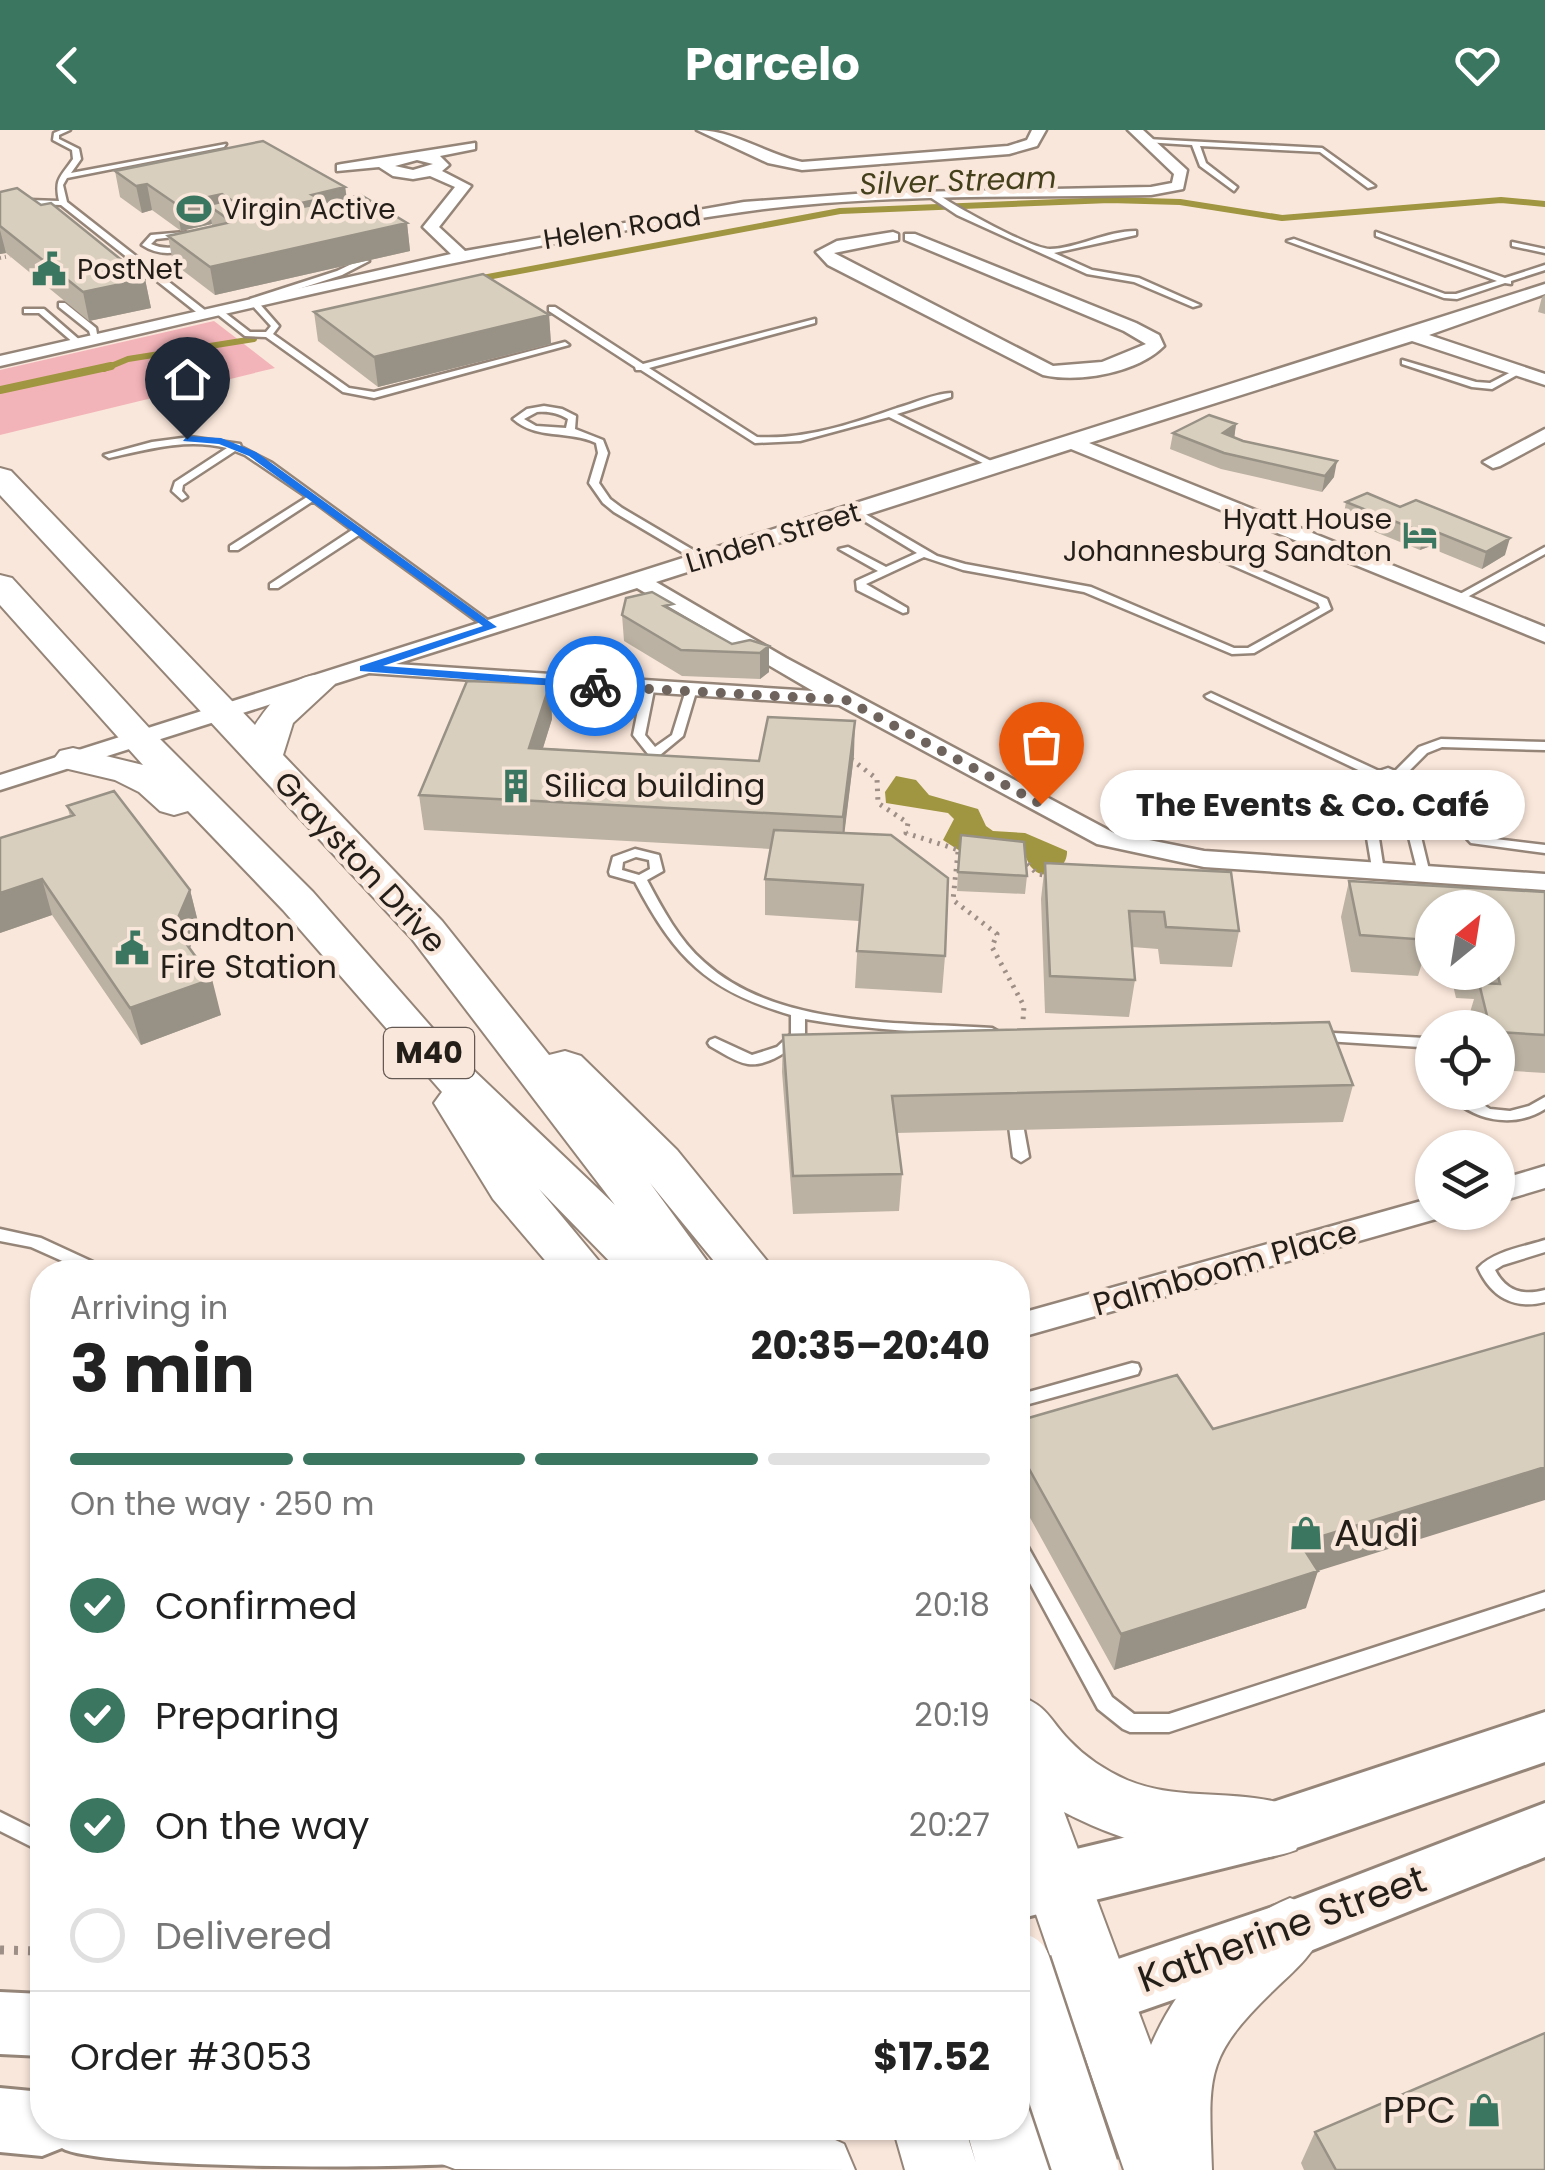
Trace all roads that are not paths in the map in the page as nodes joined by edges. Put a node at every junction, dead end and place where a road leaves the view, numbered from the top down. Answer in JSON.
{"nodes":[{"id":1,"x":67,"y":130,"type":"edge"},
{"id":2,"x":706,"y":130,"type":"edge"},
{"id":3,"x":1040,"y":130,"type":"edge"},
{"id":4,"x":1141,"y":135,"type":"edge"},
{"id":5,"x":1195,"y":143,"type":"junction"},
{"id":6,"x":224,"y":145,"type":"edge"},
{"id":7,"x":470,"y":146,"type":"dead end"},
{"id":8,"x":417,"y":156,"type":"junction"},
{"id":9,"x":390,"y":161,"type":"junction"},
{"id":10,"x":342,"y":168,"type":"dead end"},
{"id":11,"x":432,"y":171,"type":"junction"},
{"id":12,"x":61,"y":181,"type":"junction"},
{"id":13,"x":1371,"y":186,"type":"dead end"},
{"id":14,"x":1234,"y":188,"type":"dead end"},
{"id":15,"x":939,"y":200,"type":"junction"},
{"id":16,"x":0,"y":201,"type":"edge"},
{"id":17,"x":63,"y":203,"type":"junction"},
{"id":18,"x":888,"y":221,"type":"junction"},
{"id":19,"x":1133,"y":233,"type":"dead end"},
{"id":20,"x":1379,"y":234,"type":"dead end"},
{"id":21,"x":1291,"y":241,"type":"dead end"},
{"id":22,"x":1515,"y":244,"type":"dead end"},
{"id":23,"x":148,"y":247,"type":"junction"},
{"id":24,"x":175,"y":250,"type":"junction"},
{"id":25,"x":1545,"y":251,"type":"edge"},
{"id":26,"x":1047,"y":252,"type":"junction"},
{"id":27,"x":124,"y":253,"type":"junction"},
{"id":28,"x":462,"y":256,"type":"junction"},
{"id":29,"x":190,"y":260,"type":"edge"},
{"id":30,"x":366,"y":261,"type":"edge"},
{"id":31,"x":1545,"y":267,"type":"edge"},
{"id":32,"x":1508,"y":282,"type":"junction"},
{"id":33,"x":1545,"y":289,"type":"edge"},
{"id":34,"x":253,"y":302,"type":"junction"},
{"id":35,"x":62,"y":305,"type":"edge"},
{"id":36,"x":1196,"y":305,"type":"dead end"},
{"id":37,"x":552,"y":309,"type":"dead end"},
{"id":38,"x":27,"y":311,"type":"dead end"},
{"id":39,"x":209,"y":311,"type":"junction"},
{"id":40,"x":812,"y":321,"type":"dead end"},
{"id":41,"x":272,"y":330,"type":"junction"},
{"id":42,"x":1412,"y":334,"type":"junction"},
{"id":43,"x":87,"y":340,"type":"junction"},
{"id":44,"x":565,"y":345,"type":"dead end"},
{"id":45,"x":0,"y":361,"type":"edge"},
{"id":46,"x":1405,"y":362,"type":"dead end"},
{"id":47,"x":639,"y":368,"type":"junction"},
{"id":48,"x":1520,"y":371,"type":"junction"},
{"id":49,"x":1545,"y":380,"type":"edge"},
{"id":50,"x":948,"y":395,"type":"dead end"},
{"id":51,"x":888,"y":413,"type":"junction"},
{"id":52,"x":571,"y":428,"type":"junction"},
{"id":53,"x":1545,"y":435,"type":"edge"},
{"id":54,"x":1072,"y":443,"type":"junction"},
{"id":55,"x":237,"y":446,"type":"junction"},
{"id":56,"x":109,"y":455,"type":"dead end"},
{"id":57,"x":1493,"y":462,"type":"dead end"},
{"id":58,"x":998,"y":467,"type":"junction"},
{"id":59,"x":0,"y":478,"type":"edge"},
{"id":60,"x":182,"y":497,"type":"dead end"},
{"id":61,"x":313,"y":497,"type":"junction"},
{"id":62,"x":855,"y":512,"type":"junction"},
{"id":63,"x":359,"y":530,"type":"junction"},
{"id":64,"x":234,"y":548,"type":"dead end"},
{"id":65,"x":844,"y":549,"type":"dead end"},
{"id":66,"x":1545,"y":550,"type":"edge"},
{"id":67,"x":924,"y":553,"type":"junction"},
{"id":68,"x":1216,"y":555,"type":"dead end"},
{"id":69,"x":702,"y":559,"type":"junction"},
{"id":70,"x":886,"y":571,"type":"junction"},
{"id":71,"x":637,"y":579,"type":"junction"},
{"id":72,"x":0,"y":584,"type":"edge"},
{"id":73,"x":274,"y":586,"type":"dead end"},
{"id":74,"x":1456,"y":599,"type":"junction"},
{"id":75,"x":903,"y":610,"type":"dead end"},
{"id":76,"x":492,"y":627,"type":"junction"},
{"id":77,"x":1545,"y":635,"type":"edge"},
{"id":78,"x":778,"y":663,"type":"junction"},
{"id":79,"x":364,"y":668,"type":"junction"},
{"id":80,"x":316,"y":684,"type":"junction"},
{"id":81,"x":648,"y":690,"type":"junction"},
{"id":82,"x":690,"y":692,"type":"junction"},
{"id":83,"x":756,"y":694,"type":"junction"},
{"id":84,"x":1211,"y":696,"type":"dead end"},
{"id":85,"x":846,"y":700,"type":"junction"},
{"id":86,"x":221,"y":713,"type":"junction"},
{"id":87,"x":138,"y":738,"type":"junction"},
{"id":88,"x":1545,"y":746,"type":"edge"},
{"id":89,"x":654,"y":754,"type":"junction"},
{"id":90,"x":73,"y":759,"type":"junction"},
{"id":91,"x":264,"y":759,"type":"junction"},
{"id":92,"x":1400,"y":774,"type":"junction"},
{"id":93,"x":1379,"y":781,"type":"junction"},
{"id":94,"x":0,"y":783,"type":"edge"},
{"id":95,"x":1406,"y":788,"type":"junction"},
{"id":96,"x":646,"y":790,"type":"edge"},
{"id":97,"x":1545,"y":849,"type":"edge"},
{"id":98,"x":1378,"y":871,"type":"junction"},
{"id":99,"x":1424,"y":874,"type":"junction"},
{"id":100,"x":640,"y":879,"type":"junction"},
{"id":101,"x":1545,"y":882,"type":"edge"},
{"id":102,"x":298,"y":901,"type":"junction"},
{"id":103,"x":427,"y":930,"type":"junction"},
{"id":104,"x":798,"y":1013,"type":"junction"},
{"id":105,"x":1295,"y":1036,"type":"edge"},
{"id":106,"x":1415,"y":1042,"type":"edge"},
{"id":107,"x":715,"y":1043,"type":"dead end"},
{"id":108,"x":1003,"y":1048,"type":"edge"},
{"id":109,"x":432,"y":1056,"type":"junction"},
{"id":110,"x":1545,"y":1102,"type":"edge"},
{"id":111,"x":1484,"y":1110,"type":"edge"},
{"id":112,"x":1015,"y":1119,"type":"edge"},
{"id":113,"x":1021,"y":1157,"type":"dead end"},
{"id":114,"x":1545,"y":1177,"type":"edge"},
{"id":115,"x":1515,"y":1186,"type":"edge"},
{"id":116,"x":1415,"y":1215,"type":"edge"},
{"id":117,"x":0,"y":1235,"type":"edge"},
{"id":118,"x":1545,"y":1246,"type":"edge"},
{"id":119,"x":74,"y":1260,"type":"edge"},
{"id":120,"x":573,"y":1260,"type":"edge"},
{"id":121,"x":638,"y":1260,"type":"edge"},
{"id":122,"x":681,"y":1260,"type":"edge"},
{"id":123,"x":741,"y":1260,"type":"edge"},
{"id":124,"x":1545,"y":1296,"type":"edge"},
{"id":125,"x":1030,"y":1323,"type":"edge"},
{"id":126,"x":1132,"y":1370,"type":"dead end"},
{"id":127,"x":1030,"y":1398,"type":"edge"},
{"id":128,"x":1030,"y":1567,"type":"edge"},
{"id":129,"x":1545,"y":1600,"type":"edge"},
{"id":130,"x":1545,"y":1737,"type":"edge"},
{"id":131,"x":1030,"y":1738,"type":"edge"},
{"id":132,"x":0,"y":1821,"type":"edge"},
{"id":133,"x":1273,"y":1829,"type":"junction"},
{"id":134,"x":1545,"y":1830,"type":"edge"},
{"id":135,"x":30,"y":1837,"type":"edge"},
{"id":136,"x":1030,"y":1840,"type":"edge"},
{"id":137,"x":1038,"y":1886,"type":"edge"},
{"id":138,"x":1290,"y":1930,"type":"junction"},
{"id":139,"x":1097,"y":1996,"type":"junction"},
{"id":140,"x":1030,"y":2002,"type":"edge"},
{"id":141,"x":1030,"y":2018,"type":"edge"},
{"id":142,"x":0,"y":2023,"type":"edge"},
{"id":143,"x":30,"y":2024,"type":"edge"},
{"id":144,"x":0,"y":2120,"type":"edge"},
{"id":145,"x":30,"y":2123,"type":"edge"},
{"id":146,"x":145,"y":2140,"type":"edge"},
{"id":147,"x":384,"y":2140,"type":"edge"},
{"id":148,"x":724,"y":2140,"type":"edge"},
{"id":149,"x":933,"y":2140,"type":"edge"},
{"id":150,"x":1006,"y":2140,"type":"edge"},
{"id":151,"x":818,"y":2170,"type":"edge"},
{"id":152,"x":942,"y":2170,"type":"edge"},
{"id":153,"x":1015,"y":2170,"type":"edge"},
{"id":154,"x":1086,"y":2170,"type":"edge"},
{"id":155,"x":1162,"y":2170,"type":"edge"},
{"id":156,"x":1175,"y":2170,"type":"edge"}],
"edges":[{"from":1,"to":12,"type":"lane"},
{"from":2,"to":3,"type":"street"},
{"from":4,"to":5,"type":"lane"},
{"from":4,"to":15,"type":"street","name":"Helen Road"},
{"from":5,"to":13,"type":"lane"},
{"from":5,"to":14,"type":"lane"},
{"from":6,"to":12,"type":"lane"},
{"from":7,"to":8,"type":"street"},
{"from":8,"to":9,"type":"street"},
{"from":8,"to":11,"type":"street"},
{"from":9,"to":10,"type":"street"},
{"from":9,"to":11,"type":"street"},
{"from":11,"to":28,"type":"street"},
{"from":12,"to":17,"type":"lane"},
{"from":15,"to":18,"type":"street","name":"Helen Road"},
{"from":15,"to":26,"type":"lane"},
{"from":16,"to":17,"type":"lane"},
{"from":17,"to":27,"type":"lane"},
{"from":18,"to":18,"type":"street"},
{"from":18,"to":28,"type":"street","name":"Helen Road"},
{"from":19,"to":26,"type":"lane"},
{"from":20,"to":32,"type":"lane"},
{"from":21,"to":32,"type":"lane"},
{"from":22,"to":25,"type":"lane"},
{"from":23,"to":24,"type":"lane"},
{"from":23,"to":24,"type":"lane"},
{"from":23,"to":27,"type":"lane"},
{"from":24,"to":29,"type":"lane"},
{"from":26,"to":36,"type":"lane"},
{"from":27,"to":39,"type":"lane"},
{"from":28,"to":34,"type":"street","name":"Helen Road"},
{"from":30,"to":34,"type":"lane"},
{"from":31,"to":32,"type":"lane"},
{"from":33,"to":42,"type":"street","name":"Linden Street"},
{"from":34,"to":39,"type":"street","name":"Helen Road"},
{"from":34,"to":41,"type":"lane"},
{"from":35,"to":43,"type":"lane"},
{"from":37,"to":47,"type":"lane"},
{"from":38,"to":43,"type":"lane"},
{"from":39,"to":41,"type":"lane"},
{"from":39,"to":43,"type":"street","name":"Helen Road"},
{"from":40,"to":47,"type":"lane"},
{"from":41,"to":44,"type":"lane"},
{"from":42,"to":48,"type":"street"},
{"from":42,"to":54,"type":"street","name":"Linden Street"},
{"from":43,"to":45,"type":"street","name":"Helen Road"},
{"from":46,"to":48,"type":"lane"},
{"from":47,"to":51,"type":"lane"},
{"from":48,"to":49,"type":"street"},
{"from":50,"to":51,"type":"lane"},
{"from":51,"to":58,"type":"lane"},
{"from":52,"to":52,"type":"lane"},
{"from":52,"to":69,"type":"lane"},
{"from":53,"to":57,"type":"street"},
{"from":54,"to":58,"type":"street","name":"Linden Street"},
{"from":54,"to":74,"type":"street"},
{"from":55,"to":56,"type":"lane"},
{"from":55,"to":60,"type":"lane"},
{"from":55,"to":61,"type":"lane"},
{"from":58,"to":62,"type":"street","name":"Linden Street"},
{"from":59,"to":86,"type":"main road","name":"Grayston Drive","number":"M40"},
{"from":61,"to":63,"type":"lane"},
{"from":61,"to":64,"type":"lane"},
{"from":62,"to":67,"type":"lane"},
{"from":62,"to":69,"type":"street","name":"Linden Street"},
{"from":63,"to":73,"type":"lane"},
{"from":63,"to":76,"type":"lane"},
{"from":65,"to":70,"type":"lane"},
{"from":66,"to":74,"type":"lane"},
{"from":67,"to":68,"type":"lane"},
{"from":67,"to":70,"type":"lane"},
{"from":69,"to":71,"type":"street","name":"Linden Street"},
{"from":70,"to":75,"type":"lane"},
{"from":71,"to":76,"type":"street","name":"Linden Street"},
{"from":71,"to":78,"type":"street"},
{"from":72,"to":87,"type":"main road","number":"M40"},
{"from":74,"to":77,"type":"street"},
{"from":76,"to":79,"type":"street","name":"Linden Street"},
{"from":78,"to":83,"type":"street"},
{"from":78,"to":85,"type":"street"},
{"from":79,"to":80,"type":"street","name":"Linden Street"},
{"from":79,"to":81,"type":"street"},
{"from":80,"to":86,"type":"street","name":"Linden Street"},
{"from":80,"to":91,"type":"main road"},
{"from":81,"to":82,"type":"street"},
{"from":81,"to":89,"type":"lane"},
{"from":82,"to":83,"type":"street"},
{"from":82,"to":89,"type":"lane"},
{"from":83,"to":85,"type":"street"},
{"from":84,"to":93,"type":"lane"},
{"from":85,"to":98,"type":"street"},
{"from":86,"to":87,"type":"street","name":"Linden Street"},
{"from":86,"to":91,"type":"main road","name":"Grayston Drive","number":"M40"},
{"from":87,"to":90,"type":"street","name":"Linden Street"},
{"from":87,"to":102,"type":"main road","number":"M40"},
{"from":88,"to":92,"type":"lane"},
{"from":89,"to":96,"type":"lane"},
{"from":90,"to":94,"type":"street","name":"Linden Street"},
{"from":90,"to":102,"type":"main road"},
{"from":91,"to":103,"type":"main road","name":"Grayston Drive","number":"M40"},
{"from":92,"to":93,"type":"lane"},
{"from":92,"to":95,"type":"lane"},
{"from":93,"to":95,"type":"lane"},
{"from":93,"to":98,"type":"lane"},
{"from":95,"to":97,"type":"lane"},
{"from":95,"to":99,"type":"lane"},
{"from":98,"to":99,"type":"street"},
{"from":99,"to":101,"type":"street"},
{"from":100,"to":100,"type":"lane"},
{"from":100,"to":104,"type":"lane"},
{"from":102,"to":109,"type":"main road","number":"M40"},
{"from":103,"to":122,"type":"main road","name":"Grayston Drive","number":"M40"},
{"from":103,"to":123,"type":"main road"},
{"from":104,"to":107,"type":"lane"},
{"from":104,"to":108,"type":"lane"},
{"from":105,"to":106,"type":"lane"},
{"from":109,"to":120,"type":"main road"},
{"from":109,"to":121,"type":"main road","number":"M40"},
{"from":110,"to":111,"type":"lane"},
{"from":112,"to":113,"type":"lane"},
{"from":114,"to":115,"type":"street"},
{"from":116,"to":125,"type":"street","name":"Palmboom Place"},
{"from":117,"to":119,"type":"lane"},
{"from":118,"to":124,"type":"lane"},
{"from":126,"to":127,"type":"lane"},
{"from":128,"to":129,"type":"lane"},
{"from":130,"to":133,"type":"main road"},
{"from":131,"to":133,"type":"main road"},
{"from":132,"to":135,"type":"lane"},
{"from":133,"to":137,"type":"main road"},
{"from":134,"to":138,"type":"main road","name":"Katherine Street"},
{"from":136,"to":137,"type":"main road"},
{"from":137,"to":139,"type":"main road"},
{"from":138,"to":139,"type":"main road","name":"Katherine Street"},
{"from":138,"to":156,"type":"main road"},
{"from":139,"to":141,"type":"main road","name":"Katherine Street"},
{"from":139,"to":155,"type":"main road"},
{"from":140,"to":154,"type":"main road","bridge":true},
{"from":142,"to":143,"type":"main road"},
{"from":144,"to":145,"type":"main road"},
{"from":146,"to":147,"type":"main road"},
{"from":148,"to":151,"type":"main road"},
{"from":149,"to":152,"type":"main road"},
{"from":150,"to":153,"type":"main road"}]}
